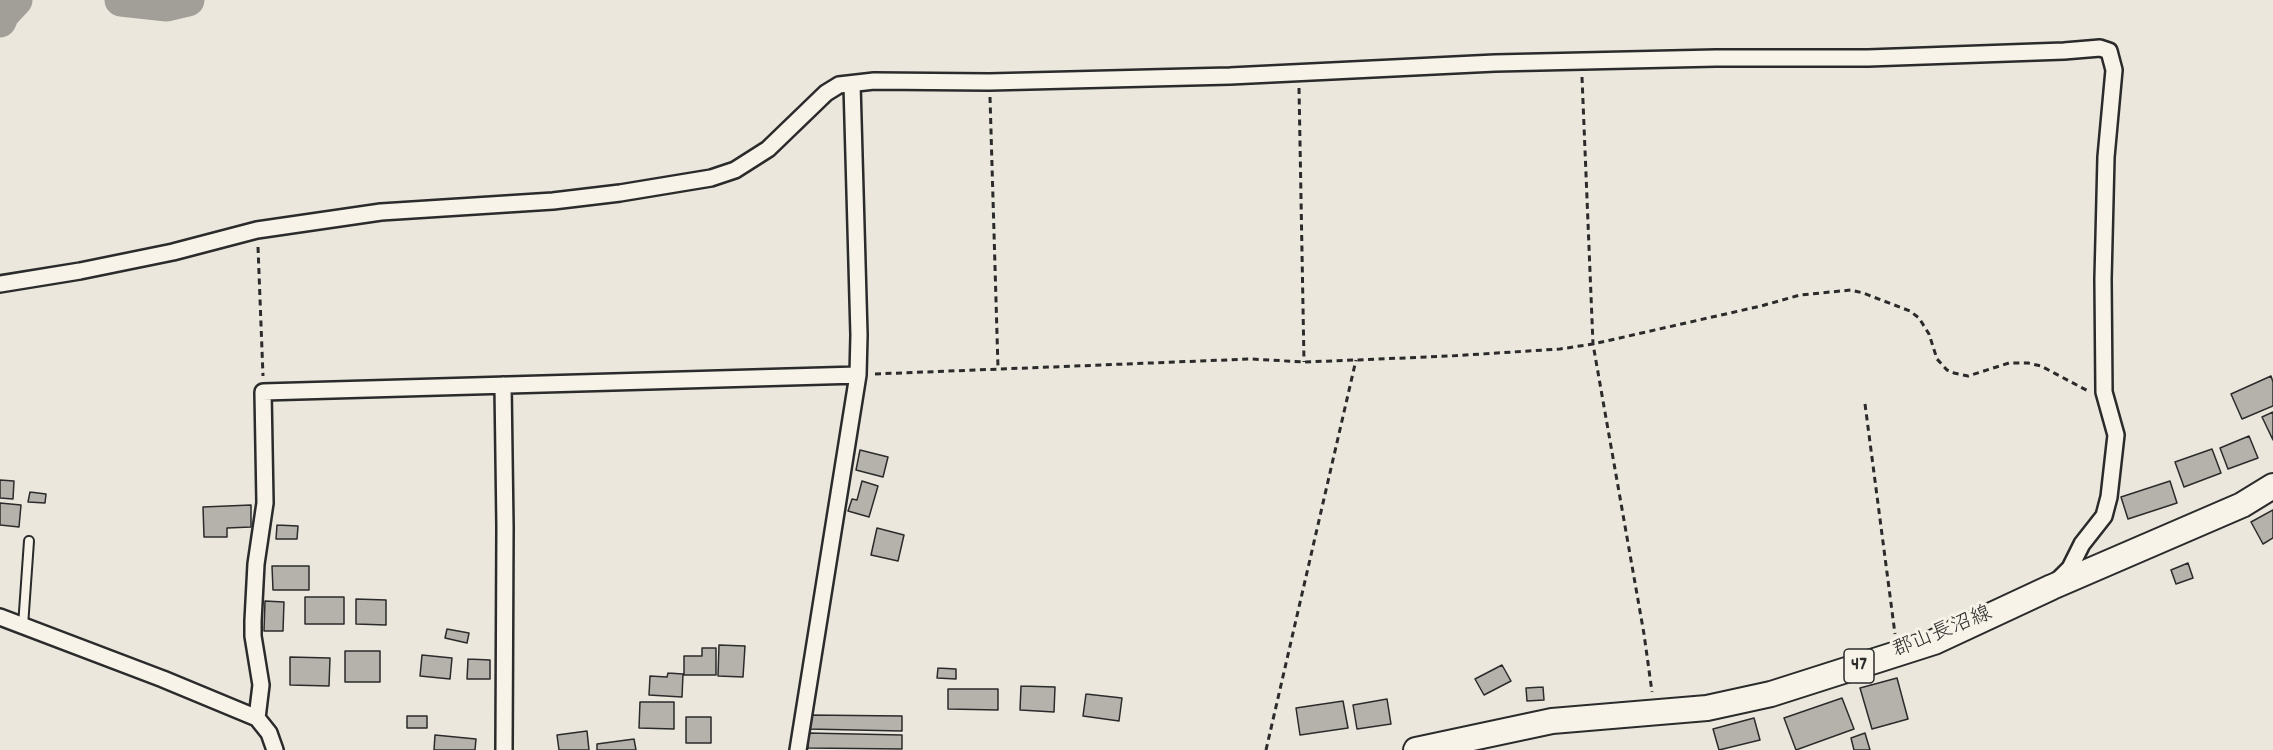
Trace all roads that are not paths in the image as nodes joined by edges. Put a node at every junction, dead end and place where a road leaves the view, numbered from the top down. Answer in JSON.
{"nodes":[{"id":1,"x":852,"y":84,"type":"junction"},
{"id":2,"x":0,"y":284,"type":"edge"},
{"id":3,"x":858,"y":375,"type":"junction"},
{"id":4,"x":503,"y":385,"type":"junction"},
{"id":5,"x":2273,"y":486,"type":"edge"},
{"id":6,"x":29,"y":541,"type":"dead end"},
{"id":7,"x":2052,"y":587,"type":"junction"},
{"id":8,"x":0,"y":617,"type":"edge"},
{"id":9,"x":23,"y":626,"type":"junction"},
{"id":10,"x":257,"y":718,"type":"junction"},
{"id":11,"x":275,"y":750,"type":"edge"},
{"id":12,"x":504,"y":750,"type":"edge"},
{"id":13,"x":798,"y":750,"type":"edge"},
{"id":14,"x":1416,"y":750,"type":"edge"}],
"edges":[{"from":1,"to":2,"type":"street"},
{"from":1,"to":3,"type":"street"},
{"from":1,"to":7,"type":"street"},
{"from":3,"to":4,"type":"street"},
{"from":3,"to":13,"type":"street"},
{"from":4,"to":10,"type":"street"},
{"from":4,"to":12,"type":"street"},
{"from":5,"to":7,"type":"main road","name":"郡山長沼線","number":"47"},
{"from":6,"to":9,"type":"lane"},
{"from":7,"to":14,"type":"main road","name":"郡山長沼線","number":"47"},
{"from":8,"to":9,"type":"street"},
{"from":9,"to":10,"type":"street"},
{"from":10,"to":11,"type":"street"}]}
